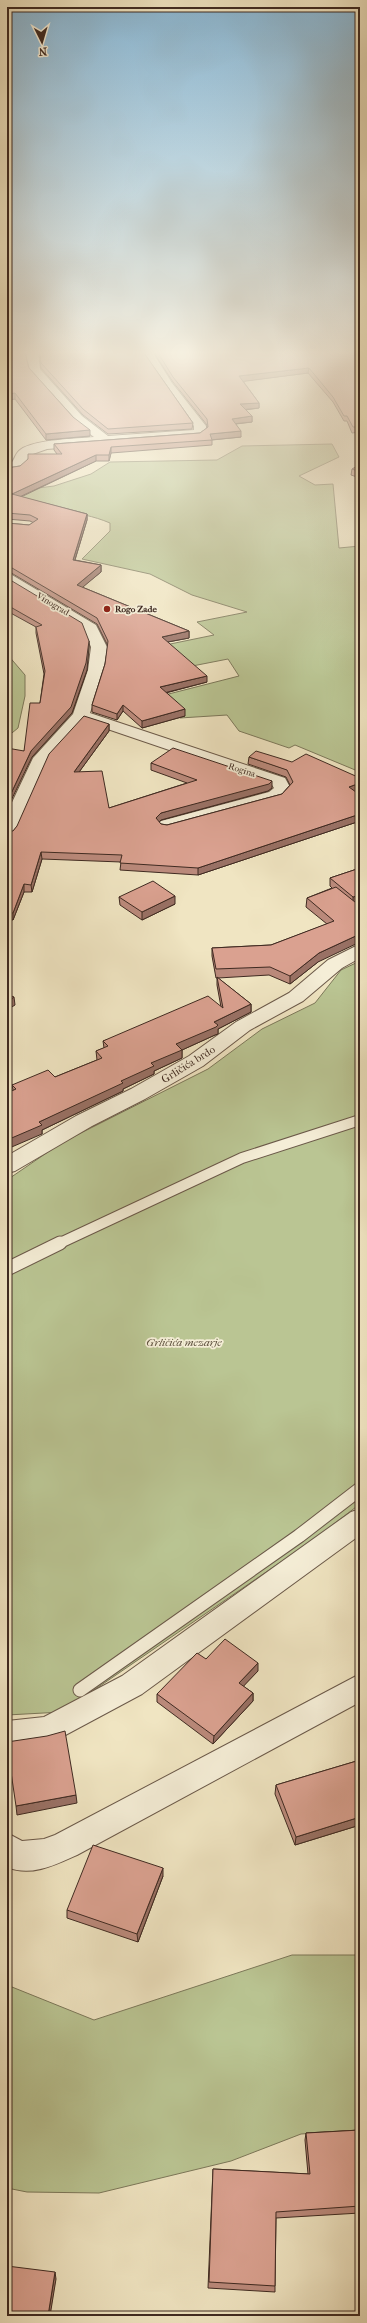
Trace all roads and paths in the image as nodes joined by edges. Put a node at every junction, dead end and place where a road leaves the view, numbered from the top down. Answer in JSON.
{"nodes":[{"id":1,"x":19,"y":461,"type":"edge"},
{"id":2,"x":7,"y":470,"type":"edge"},
{"id":3,"x":7,"y":576,"type":"edge"},
{"id":4,"x":81,"y":715,"type":"junction"},
{"id":5,"x":167,"y":825,"type":"edge"},
{"id":6,"x":7,"y":832,"type":"edge"},
{"id":7,"x":360,"y":950,"type":"edge"},
{"id":8,"x":360,"y":1120,"type":"edge"},
{"id":9,"x":7,"y":1166,"type":"edge"},
{"id":10,"x":7,"y":1269,"type":"edge"},
{"id":11,"x":360,"y":1489,"type":"edge"},
{"id":12,"x":360,"y":1520,"type":"edge"},
{"id":13,"x":360,"y":1687,"type":"edge"},
{"id":14,"x":80,"y":1690,"type":"dead end"},
{"id":15,"x":7,"y":1734,"type":"edge"},
{"id":16,"x":7,"y":1848,"type":"edge"}],
"edges":[{"from":1,"to":2,"type":"street"},
{"from":3,"to":4,"type":"street","name":"Vinograd"},
{"from":4,"to":5,"type":"street","name":"Rogina"},
{"from":4,"to":6,"type":"street"},
{"from":7,"to":9,"type":"street","name":"Grličića brdo"},
{"from":8,"to":10,"type":"lane"},
{"from":11,"to":14,"type":"lane"},
{"from":12,"to":15,"type":"street"},
{"from":13,"to":16,"type":"street"}]}
